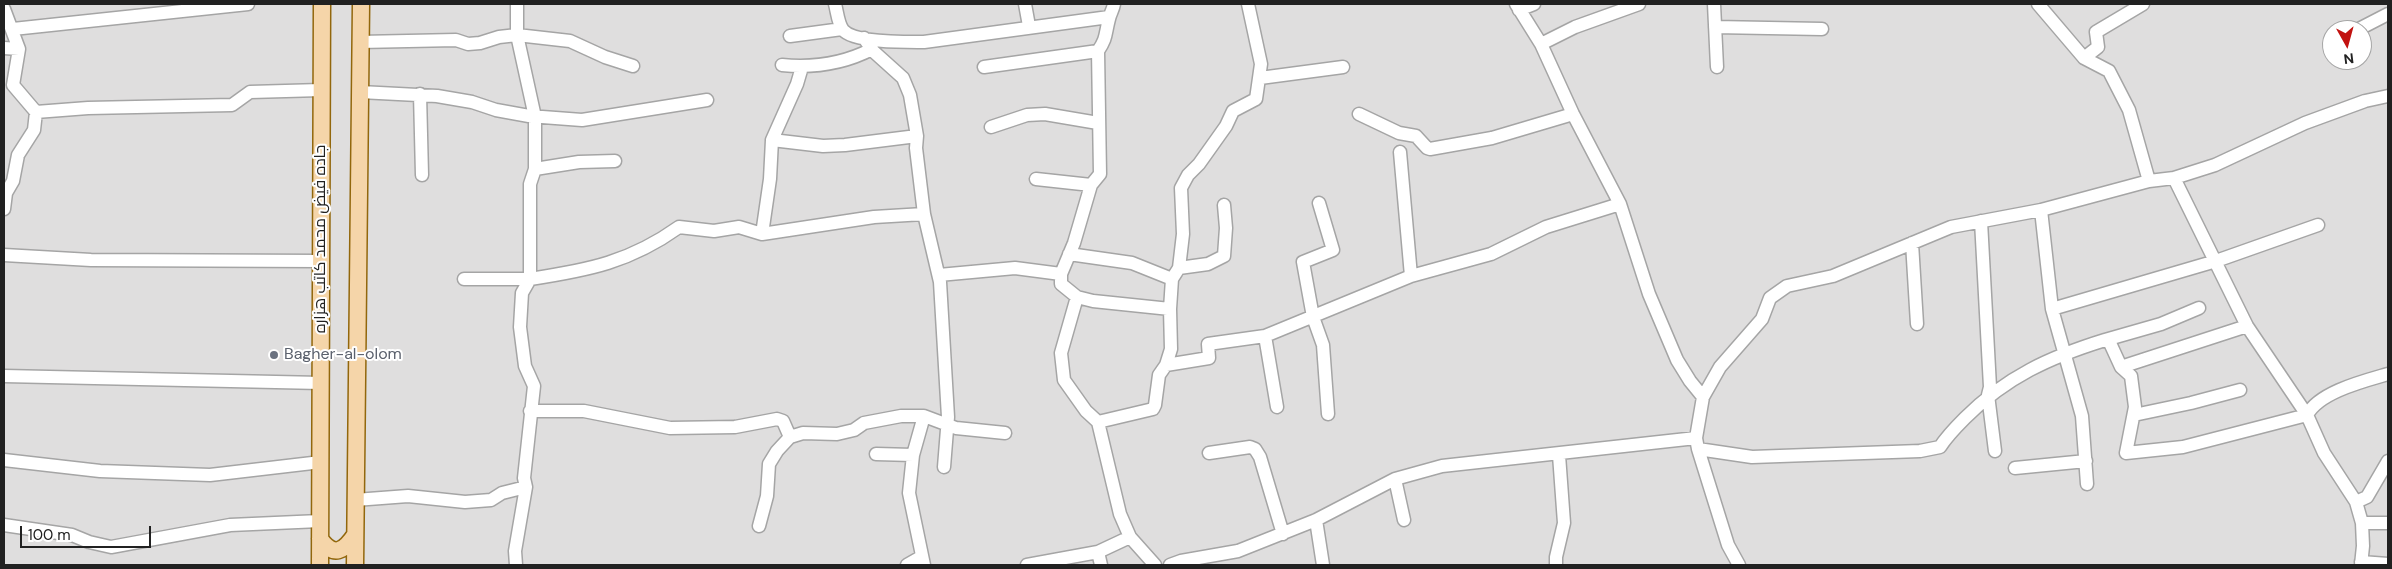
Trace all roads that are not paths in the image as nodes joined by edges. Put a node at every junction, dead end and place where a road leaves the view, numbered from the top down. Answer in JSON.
{"nodes":[{"id":1,"x":248,"y":4,"type":"edge"},
{"id":2,"x":322,"y":4,"type":"edge"},
{"id":3,"x":360,"y":4,"type":"edge"},
{"id":4,"x":517,"y":4,"type":"edge"},
{"id":5,"x":835,"y":4,"type":"edge"},
{"id":6,"x":1025,"y":4,"type":"edge"},
{"id":7,"x":1114,"y":4,"type":"edge"},
{"id":8,"x":1248,"y":4,"type":"edge"},
{"id":9,"x":1534,"y":4,"type":"edge"},
{"id":10,"x":1639,"y":4,"type":"edge"},
{"id":11,"x":1714,"y":4,"type":"edge"},
{"id":12,"x":2038,"y":4,"type":"edge"},
{"id":13,"x":2143,"y":4,"type":"edge"},
{"id":14,"x":1518,"y":7,"type":"edge"},
{"id":15,"x":4,"y":8,"type":"edge"},
{"id":16,"x":128,"y":10,"type":"edge"},
{"id":17,"x":2388,"y":14,"type":"edge"},
{"id":18,"x":1109,"y":17,"type":"junction"},
{"id":19,"x":2372,"y":22,"type":"edge"},
{"id":20,"x":1029,"y":26,"type":"junction"},
{"id":21,"x":1715,"y":27,"type":"junction"},
{"id":22,"x":1822,"y":28,"type":"dead end"},
{"id":23,"x":13,"y":29,"type":"junction"},
{"id":24,"x":842,"y":29,"type":"junction"},
{"id":25,"x":517,"y":35,"type":"junction"},
{"id":26,"x":790,"y":36,"type":"dead end"},
{"id":27,"x":864,"y":38,"type":"junction"},
{"id":28,"x":360,"y":42,"type":"junction"},
{"id":29,"x":1541,"y":44,"type":"junction"},
{"id":30,"x":4,"y":48,"type":"edge"},
{"id":31,"x":19,"y":49,"type":"junction"},
{"id":32,"x":872,"y":49,"type":"junction"},
{"id":33,"x":1098,"y":51,"type":"junction"},
{"id":34,"x":2084,"y":58,"type":"junction"},
{"id":35,"x":782,"y":65,"type":"dead end"},
{"id":36,"x":633,"y":66,"type":"dead end"},
{"id":37,"x":802,"y":67,"type":"junction"},
{"id":38,"x":984,"y":67,"type":"dead end"},
{"id":39,"x":1343,"y":67,"type":"dead end"},
{"id":40,"x":1717,"y":67,"type":"dead end"},
{"id":41,"x":1260,"y":78,"type":"junction"},
{"id":42,"x":321,"y":90,"type":"junction"},
{"id":43,"x":360,"y":92,"type":"junction"},
{"id":44,"x":420,"y":94,"type":"junction"},
{"id":45,"x":2388,"y":96,"type":"edge"},
{"id":46,"x":707,"y":100,"type":"dead end"},
{"id":47,"x":36,"y":112,"type":"junction"},
{"id":48,"x":1359,"y":114,"type":"dead end"},
{"id":49,"x":1574,"y":114,"type":"junction"},
{"id":50,"x":535,"y":117,"type":"junction"},
{"id":51,"x":1098,"y":123,"type":"junction"},
{"id":52,"x":991,"y":127,"type":"dead end"},
{"id":53,"x":917,"y":136,"type":"junction"},
{"id":54,"x":772,"y":140,"type":"junction"},
{"id":55,"x":1400,"y":152,"type":"dead end"},
{"id":56,"x":615,"y":161,"type":"dead end"},
{"id":57,"x":535,"y":169,"type":"junction"},
{"id":58,"x":422,"y":175,"type":"dead end"},
{"id":59,"x":2174,"y":178,"type":"junction"},
{"id":60,"x":1036,"y":179,"type":"dead end"},
{"id":61,"x":2149,"y":182,"type":"junction"},
{"id":62,"x":1090,"y":184,"type":"junction"},
{"id":63,"x":1319,"y":203,"type":"dead end"},
{"id":64,"x":1620,"y":204,"type":"junction"},
{"id":65,"x":1224,"y":205,"type":"dead end"},
{"id":66,"x":4,"y":209,"type":"edge"},
{"id":67,"x":2041,"y":210,"type":"junction"},
{"id":68,"x":924,"y":214,"type":"junction"},
{"id":69,"x":1981,"y":221,"type":"junction"},
{"id":70,"x":2318,"y":225,"type":"dead end"},
{"id":71,"x":762,"y":234,"type":"junction"},
{"id":72,"x":1912,"y":243,"type":"junction"},
{"id":73,"x":1069,"y":254,"type":"junction"},
{"id":74,"x":4,"y":255,"type":"edge"},
{"id":75,"x":2216,"y":261,"type":"junction"},
{"id":76,"x":321,"y":262,"type":"junction"},
{"id":77,"x":1061,"y":274,"type":"junction"},
{"id":78,"x":1175,"y":274,"type":"junction"},
{"id":79,"x":939,"y":275,"type":"junction"},
{"id":80,"x":1411,"y":276,"type":"junction"},
{"id":81,"x":464,"y":279,"type":"dead end"},
{"id":82,"x":530,"y":279,"type":"junction"},
{"id":83,"x":1077,"y":297,"type":"junction"},
{"id":84,"x":2199,"y":308,"type":"dead end"},
{"id":85,"x":1170,"y":309,"type":"junction"},
{"id":86,"x":2052,"y":309,"type":"junction"},
{"id":87,"x":1313,"y":317,"type":"junction"},
{"id":88,"x":1917,"y":324,"type":"dead end"},
{"id":89,"x":2247,"y":326,"type":"junction"},
{"id":90,"x":1266,"y":336,"type":"junction"},
{"id":91,"x":2105,"y":340,"type":"junction"},
{"id":92,"x":2063,"y":356,"type":"junction"},
{"id":93,"x":1166,"y":365,"type":"junction"},
{"id":94,"x":2121,"y":366,"type":"junction"},
{"id":95,"x":2388,"y":374,"type":"edge"},
{"id":96,"x":4,"y":376,"type":"edge"},
{"id":97,"x":321,"y":383,"type":"junction"},
{"id":98,"x":2240,"y":390,"type":"dead end"},
{"id":99,"x":1988,"y":395,"type":"junction"},
{"id":100,"x":1703,"y":396,"type":"junction"},
{"id":101,"x":1277,"y":406,"type":"dead end"},
{"id":102,"x":530,"y":411,"type":"junction"},
{"id":103,"x":1328,"y":414,"type":"dead end"},
{"id":104,"x":2134,"y":415,"type":"junction"},
{"id":105,"x":2307,"y":415,"type":"junction"},
{"id":106,"x":924,"y":416,"type":"junction"},
{"id":107,"x":1098,"y":422,"type":"junction"},
{"id":108,"x":947,"y":425,"type":"junction"},
{"id":109,"x":1005,"y":433,"type":"dead end"},
{"id":110,"x":790,"y":437,"type":"junction"},
{"id":111,"x":1697,"y":444,"type":"junction"},
{"id":112,"x":1995,"y":451,"type":"dead end"},
{"id":113,"x":1209,"y":453,"type":"dead end"},
{"id":114,"x":876,"y":454,"type":"dead end"},
{"id":115,"x":913,"y":455,"type":"junction"},
{"id":116,"x":1559,"y":455,"type":"junction"},
{"id":117,"x":4,"y":460,"type":"edge"},
{"id":118,"x":2086,"y":461,"type":"junction"},
{"id":119,"x":2388,"y":461,"type":"edge"},
{"id":120,"x":321,"y":462,"type":"junction"},
{"id":121,"x":944,"y":467,"type":"dead end"},
{"id":122,"x":2015,"y":468,"type":"dead end"},
{"id":123,"x":1395,"y":480,"type":"junction"},
{"id":124,"x":2087,"y":484,"type":"dead end"},
{"id":125,"x":526,"y":487,"type":"junction"},
{"id":126,"x":355,"y":500,"type":"junction"},
{"id":127,"x":2356,"y":502,"type":"junction"},
{"id":128,"x":1316,"y":520,"type":"junction"},
{"id":129,"x":1404,"y":520,"type":"dead end"},
{"id":130,"x":320,"y":521,"type":"junction"},
{"id":131,"x":2362,"y":523,"type":"junction"},
{"id":132,"x":2388,"y":523,"type":"edge"},
{"id":133,"x":4,"y":525,"type":"edge"},
{"id":134,"x":759,"y":526,"type":"dead end"},
{"id":135,"x":1283,"y":534,"type":"junction"},
{"id":136,"x":355,"y":535,"type":"junction"},
{"id":137,"x":1130,"y":537,"type":"junction"},
{"id":138,"x":320,"y":539,"type":"junction"},
{"id":139,"x":1098,"y":552,"type":"junction"},
{"id":140,"x":923,"y":561,"type":"edge"},
{"id":141,"x":1178,"y":564,"type":"edge"},
{"id":142,"x":2361,"y":564,"type":"edge"},
{"id":143,"x":2388,"y":564,"type":"edge"},
{"id":144,"x":320,"y":565,"type":"edge"},
{"id":145,"x":355,"y":565,"type":"edge"},
{"id":146,"x":516,"y":565,"type":"edge"},
{"id":147,"x":907,"y":565,"type":"edge"},
{"id":148,"x":1027,"y":565,"type":"edge"},
{"id":149,"x":1101,"y":565,"type":"edge"},
{"id":150,"x":1155,"y":565,"type":"edge"},
{"id":151,"x":1322,"y":565,"type":"edge"},
{"id":152,"x":1556,"y":565,"type":"edge"},
{"id":153,"x":1739,"y":565,"type":"edge"}],
"edges":[{"from":1,"to":16,"type":"street"},
{"from":2,"to":42,"type":"main road","name":"جاده فیض محمد کاتب هزاره"},
{"from":3,"to":28,"type":"main road"},
{"from":4,"to":25,"type":"street"},
{"from":5,"to":24,"type":"street"},
{"from":6,"to":20,"type":"street"},
{"from":7,"to":18,"type":"street"},
{"from":8,"to":41,"type":"street"},
{"from":9,"to":14,"type":"street"},
{"from":10,"to":29,"type":"street"},
{"from":11,"to":21,"type":"street"},
{"from":12,"to":34,"type":"street"},
{"from":13,"to":34,"type":"street"},
{"from":14,"to":29,"type":"street"},
{"from":15,"to":23,"type":"street"},
{"from":16,"to":23,"type":"street"},
{"from":17,"to":19,"type":"street"},
{"from":18,"to":20,"type":"street"},
{"from":18,"to":33,"type":"street"},
{"from":20,"to":27,"type":"street"},
{"from":21,"to":22,"type":"street"},
{"from":21,"to":40,"type":"street"},
{"from":23,"to":31,"type":"street"},
{"from":24,"to":26,"type":"street"},
{"from":24,"to":27,"type":"street"},
{"from":25,"to":28,"type":"street"},
{"from":25,"to":36,"type":"street"},
{"from":25,"to":50,"type":"street"},
{"from":27,"to":32,"type":"street"},
{"from":28,"to":43,"type":"main road"},
{"from":29,"to":49,"type":"street"},
{"from":30,"to":31,"type":"street"},
{"from":31,"to":47,"type":"street"},
{"from":32,"to":37,"type":"street"},
{"from":32,"to":53,"type":"street"},
{"from":33,"to":38,"type":"street"},
{"from":33,"to":51,"type":"street"},
{"from":34,"to":61,"type":"street"},
{"from":35,"to":37,"type":"street"},
{"from":37,"to":54,"type":"street"},
{"from":39,"to":41,"type":"street"},
{"from":41,"to":78,"type":"street"},
{"from":42,"to":47,"type":"street"},
{"from":42,"to":76,"type":"main road","name":"جاده فیض محمد کاتب هزاره"},
{"from":43,"to":44,"type":"street"},
{"from":43,"to":126,"type":"main road"},
{"from":44,"to":50,"type":"street"},
{"from":44,"to":58,"type":"street"},
{"from":45,"to":59,"type":"street"},
{"from":46,"to":50,"type":"street"},
{"from":47,"to":66,"type":"street"},
{"from":48,"to":49,"type":"street"},
{"from":49,"to":64,"type":"street"},
{"from":50,"to":57,"type":"street"},
{"from":51,"to":52,"type":"street"},
{"from":51,"to":62,"type":"street"},
{"from":53,"to":54,"type":"street"},
{"from":53,"to":68,"type":"street"},
{"from":54,"to":71,"type":"street"},
{"from":55,"to":80,"type":"street"},
{"from":56,"to":57,"type":"street"},
{"from":57,"to":82,"type":"street"},
{"from":59,"to":61,"type":"street"},
{"from":59,"to":75,"type":"street"},
{"from":60,"to":62,"type":"street"},
{"from":61,"to":67,"type":"street"},
{"from":62,"to":73,"type":"street"},
{"from":63,"to":87,"type":"street"},
{"from":64,"to":80,"type":"street"},
{"from":64,"to":100,"type":"street"},
{"from":65,"to":78,"type":"street"},
{"from":67,"to":69,"type":"street"},
{"from":67,"to":86,"type":"street"},
{"from":68,"to":71,"type":"street"},
{"from":68,"to":79,"type":"street"},
{"from":69,"to":72,"type":"street"},
{"from":69,"to":99,"type":"street"},
{"from":70,"to":75,"type":"street"},
{"from":71,"to":82,"type":"street"},
{"from":72,"to":88,"type":"street"},
{"from":72,"to":100,"type":"street"},
{"from":73,"to":77,"type":"street"},
{"from":73,"to":78,"type":"street"},
{"from":74,"to":76,"type":"street"},
{"from":75,"to":86,"type":"street"},
{"from":75,"to":89,"type":"street"},
{"from":76,"to":97,"type":"main road","name":"جاده فیض محمد کاتب هزاره"},
{"from":77,"to":79,"type":"street"},
{"from":77,"to":83,"type":"street"},
{"from":78,"to":85,"type":"street"},
{"from":79,"to":108,"type":"street"},
{"from":80,"to":87,"type":"street"},
{"from":81,"to":82,"type":"street"},
{"from":82,"to":102,"type":"street"},
{"from":83,"to":85,"type":"street"},
{"from":83,"to":107,"type":"street"},
{"from":84,"to":91,"type":"street"},
{"from":85,"to":93,"type":"street"},
{"from":86,"to":92,"type":"street"},
{"from":87,"to":90,"type":"street"},
{"from":87,"to":103,"type":"street"},
{"from":89,"to":94,"type":"street"},
{"from":89,"to":105,"type":"street"},
{"from":90,"to":93,"type":"street"},
{"from":90,"to":101,"type":"street"},
{"from":91,"to":92,"type":"street"},
{"from":91,"to":94,"type":"street"},
{"from":92,"to":99,"type":"street"},
{"from":92,"to":118,"type":"street"},
{"from":93,"to":107,"type":"street"},
{"from":94,"to":104,"type":"street"},
{"from":95,"to":105,"type":"street"},
{"from":96,"to":97,"type":"street"},
{"from":97,"to":120,"type":"main road","name":"جاده فیض محمد کاتب هزاره"},
{"from":98,"to":104,"type":"street"},
{"from":99,"to":111,"type":"street"},
{"from":99,"to":112,"type":"street"},
{"from":100,"to":111,"type":"street"},
{"from":102,"to":110,"type":"street"},
{"from":102,"to":125,"type":"street"},
{"from":104,"to":105,"type":"street"},
{"from":105,"to":127,"type":"street"},
{"from":106,"to":108,"type":"street"},
{"from":106,"to":110,"type":"street"},
{"from":106,"to":115,"type":"street"},
{"from":107,"to":137,"type":"street"},
{"from":108,"to":109,"type":"street"},
{"from":108,"to":121,"type":"street"},
{"from":110,"to":134,"type":"street"},
{"from":111,"to":116,"type":"street"},
{"from":111,"to":153,"type":"street"},
{"from":113,"to":135,"type":"street"},
{"from":114,"to":115,"type":"street"},
{"from":115,"to":140,"type":"street"},
{"from":116,"to":123,"type":"street"},
{"from":116,"to":152,"type":"street"},
{"from":117,"to":120,"type":"street"},
{"from":118,"to":122,"type":"street"},
{"from":118,"to":124,"type":"street"},
{"from":119,"to":127,"type":"street"},
{"from":120,"to":130,"type":"main road","name":"جاده فیض محمد کاتب هزاره"},
{"from":123,"to":128,"type":"street"},
{"from":123,"to":129,"type":"street"},
{"from":125,"to":126,"type":"street"},
{"from":125,"to":146,"type":"street"},
{"from":126,"to":136,"type":"main road"},
{"from":127,"to":131,"type":"street"},
{"from":128,"to":135,"type":"street"},
{"from":128,"to":151,"type":"street"},
{"from":130,"to":133,"type":"street"},
{"from":130,"to":138,"type":"main road","name":"جاده فیض محمد کاتب هزاره"},
{"from":131,"to":132,"type":"street"},
{"from":131,"to":142,"type":"street"},
{"from":135,"to":141,"type":"street"},
{"from":136,"to":138,"type":"main road"},
{"from":136,"to":145,"type":"main road"},
{"from":137,"to":139,"type":"street"},
{"from":137,"to":150,"type":"street"},
{"from":138,"to":144,"type":"main road","name":"جاده فیض محمد کاتب هزاره"},
{"from":139,"to":148,"type":"street"},
{"from":139,"to":149,"type":"street"},
{"from":140,"to":147,"type":"street"},
{"from":142,"to":143,"type":"street"}]}
